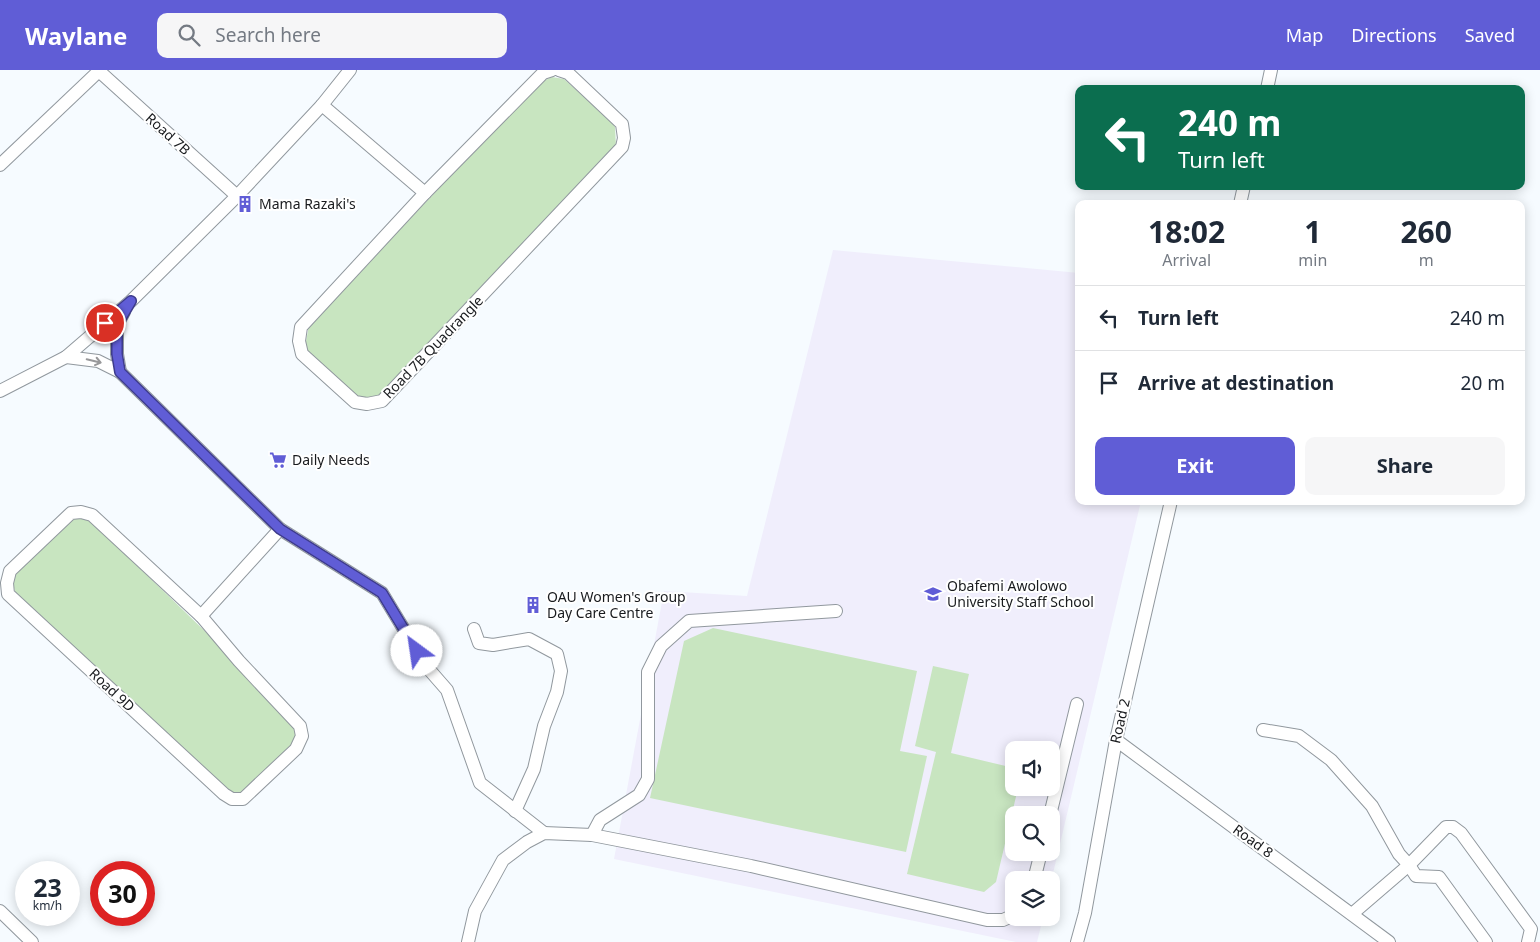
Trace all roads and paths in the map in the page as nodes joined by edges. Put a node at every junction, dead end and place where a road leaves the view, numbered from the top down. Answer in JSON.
{"nodes":[{"id":1,"x":350,"y":70,"type":"edge"},
{"id":2,"x":552,"y":70,"type":"edge"},
{"id":3,"x":559,"y":70,"type":"edge"},
{"id":4,"x":1271,"y":70,"type":"edge"},
{"id":5,"x":100,"y":71,"type":"edge"},
{"id":6,"x":1267,"y":85,"type":"edge"},
{"id":7,"x":322,"y":105,"type":"junction"},
{"id":8,"x":0,"y":165,"type":"edge"},
{"id":9,"x":425,"y":193,"type":"junction"},
{"id":10,"x":237,"y":196,"type":"junction"},
{"id":11,"x":131,"y":301,"type":"junction"},
{"id":12,"x":66,"y":357,"type":"junction"},
{"id":13,"x":120,"y":372,"type":"junction"},
{"id":14,"x":0,"y":391,"type":"edge"},
{"id":15,"x":1170,"y":505,"type":"edge"},
{"id":16,"x":280,"y":529,"type":"junction"},
{"id":17,"x":836,"y":611,"type":"dead end"},
{"id":18,"x":201,"y":616,"type":"junction"},
{"id":19,"x":474,"y":629,"type":"dead end"},
{"id":20,"x":1077,"y":704,"type":"dead end"},
{"id":21,"x":1263,"y":730,"type":"dead end"},
{"id":22,"x":1116,"y":740,"type":"junction"},
{"id":23,"x":1052,"y":806,"type":"edge"},
{"id":24,"x":515,"y":811,"type":"junction"},
{"id":25,"x":544,"y":833,"type":"junction"},
{"id":26,"x":592,"y":835,"type":"junction"},
{"id":27,"x":1409,"y":865,"type":"junction"},
{"id":28,"x":0,"y":911,"type":"edge"},
{"id":29,"x":1352,"y":914,"type":"junction"},
{"id":30,"x":1005,"y":919,"type":"edge"},
{"id":31,"x":32,"y":942,"type":"edge"},
{"id":32,"x":468,"y":942,"type":"edge"},
{"id":33,"x":1077,"y":942,"type":"edge"},
{"id":34,"x":1389,"y":942,"type":"edge"},
{"id":35,"x":1486,"y":942,"type":"edge"},
{"id":36,"x":1528,"y":942,"type":"edge"}],
"edges":[{"from":1,"to":7,"type":"street"},
{"from":2,"to":9,"type":"street","name":"Road 7B Quadrangle"},
{"from":3,"to":9,"type":"street","name":"Road 7B Quadrangle"},
{"from":4,"to":6,"type":"street"},
{"from":5,"to":8,"type":"street"},
{"from":5,"to":10,"type":"street","name":"Road 7B"},
{"from":7,"to":9,"type":"street"},
{"from":7,"to":10,"type":"street"},
{"from":10,"to":11,"type":"street"},
{"from":11,"to":12,"type":"street"},
{"from":11,"to":13,"type":"street"},
{"from":12,"to":13,"type":"street","one_way":true},
{"from":12,"to":14,"type":"street"},
{"from":13,"to":16,"type":"street"},
{"from":15,"to":22,"type":"street","name":"Road 2"},
{"from":16,"to":18,"type":"street"},
{"from":16,"to":24,"type":"street"},
{"from":17,"to":26,"type":"street"},
{"from":18,"to":18,"type":"street","name":"Road 9D"},
{"from":19,"to":24,"type":"street"},
{"from":20,"to":23,"type":"street"},
{"from":21,"to":27,"type":"street"},
{"from":22,"to":29,"type":"street","name":"Road 8"},
{"from":22,"to":33,"type":"street","name":"Road 2"},
{"from":24,"to":25,"type":"street"},
{"from":25,"to":26,"type":"street"},
{"from":25,"to":32,"type":"street"},
{"from":26,"to":30,"type":"street"},
{"from":27,"to":29,"type":"street"},
{"from":27,"to":35,"type":"street"},
{"from":27,"to":36,"type":"street"},
{"from":28,"to":31,"type":"street"},
{"from":29,"to":34,"type":"street","name":"Road 8"}]}
